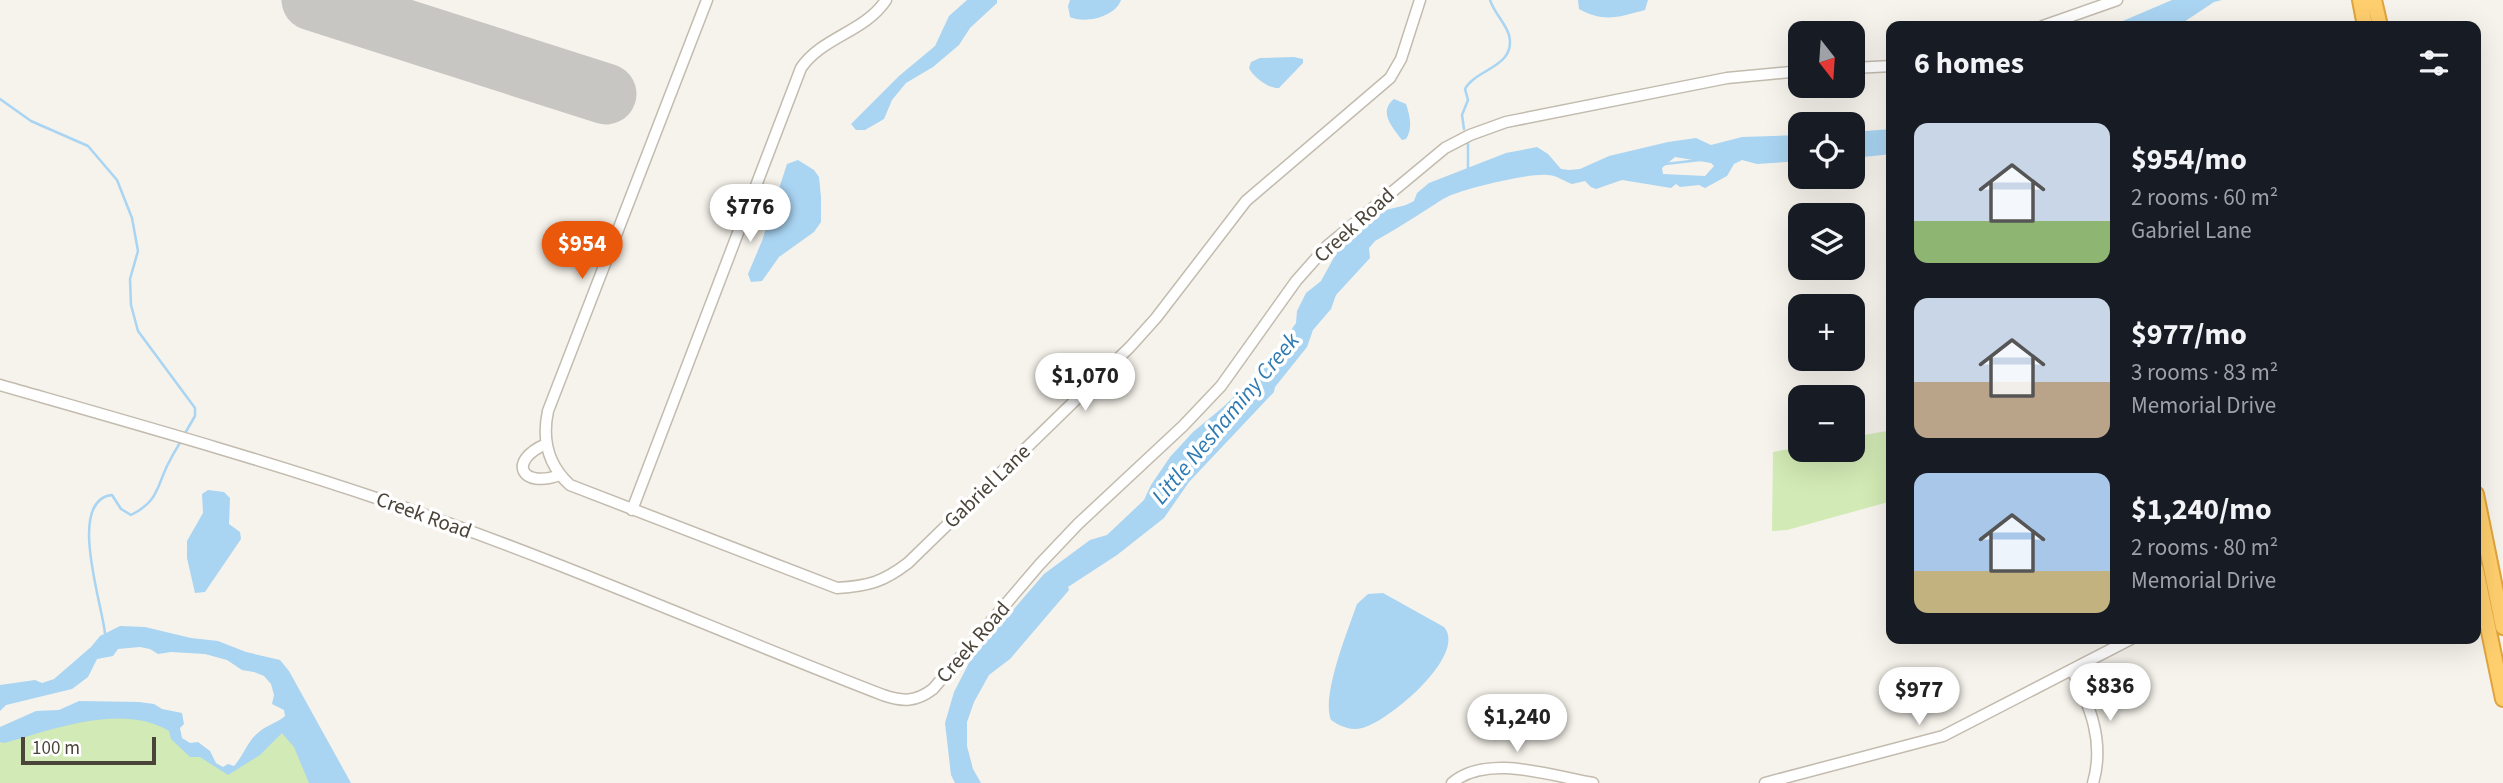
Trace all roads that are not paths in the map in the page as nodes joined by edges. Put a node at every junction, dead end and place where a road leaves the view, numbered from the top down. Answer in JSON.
{"nodes":[{"id":1,"x":707,"y":0,"type":"edge"},
{"id":2,"x":886,"y":0,"type":"edge"},
{"id":3,"x":1420,"y":0,"type":"edge"},
{"id":4,"x":2117,"y":0,"type":"edge"},
{"id":5,"x":2360,"y":0,"type":"edge"},
{"id":6,"x":2374,"y":0,"type":"edge"},
{"id":7,"x":2057,"y":21,"type":"edge"},
{"id":8,"x":2364,"y":21,"type":"edge"},
{"id":9,"x":2378,"y":21,"type":"edge"},
{"id":10,"x":1886,"y":66,"type":"edge"},
{"id":11,"x":1866,"y":67,"type":"edge"},
{"id":12,"x":1788,"y":72,"type":"edge"},
{"id":13,"x":0,"y":385,"type":"edge"},
{"id":14,"x":546,"y":444,"type":"junction"},
{"id":15,"x":560,"y":475,"type":"junction"},
{"id":16,"x":632,"y":510,"type":"junction"},
{"id":17,"x":2481,"y":518,"type":"edge"},
{"id":18,"x":2481,"y":593,"type":"edge"},
{"id":19,"x":2503,"y":626,"type":"edge"},
{"id":20,"x":2121,"y":644,"type":"edge"},
{"id":21,"x":2072,"y":670,"type":"junction"},
{"id":22,"x":2503,"y":699,"type":"edge"},
{"id":23,"x":1452,"y":783,"type":"edge"},
{"id":24,"x":1593,"y":783,"type":"edge"},
{"id":25,"x":1765,"y":783,"type":"edge"},
{"id":26,"x":2093,"y":783,"type":"edge"}],
"edges":[{"from":1,"to":14,"type":"street"},
{"from":2,"to":16,"type":"street"},
{"from":3,"to":16,"type":"street","name":"Gabriel Lane"},
{"from":4,"to":7,"type":"street"},
{"from":5,"to":8,"type":"highway"},
{"from":6,"to":9,"type":"highway"},
{"from":10,"to":11,"type":"street"},
{"from":12,"to":13,"type":"street","name":"Creek Road"},
{"from":14,"to":15,"type":"street"},
{"from":14,"to":15,"type":"street"},
{"from":15,"to":16,"type":"street","name":"Gabriel Lane"},
{"from":17,"to":19,"type":"highway"},
{"from":18,"to":22,"type":"highway"},
{"from":20,"to":21,"type":"street"},
{"from":21,"to":25,"type":"street"},
{"from":21,"to":26,"type":"street"},
{"from":23,"to":24,"type":"street"}]}
